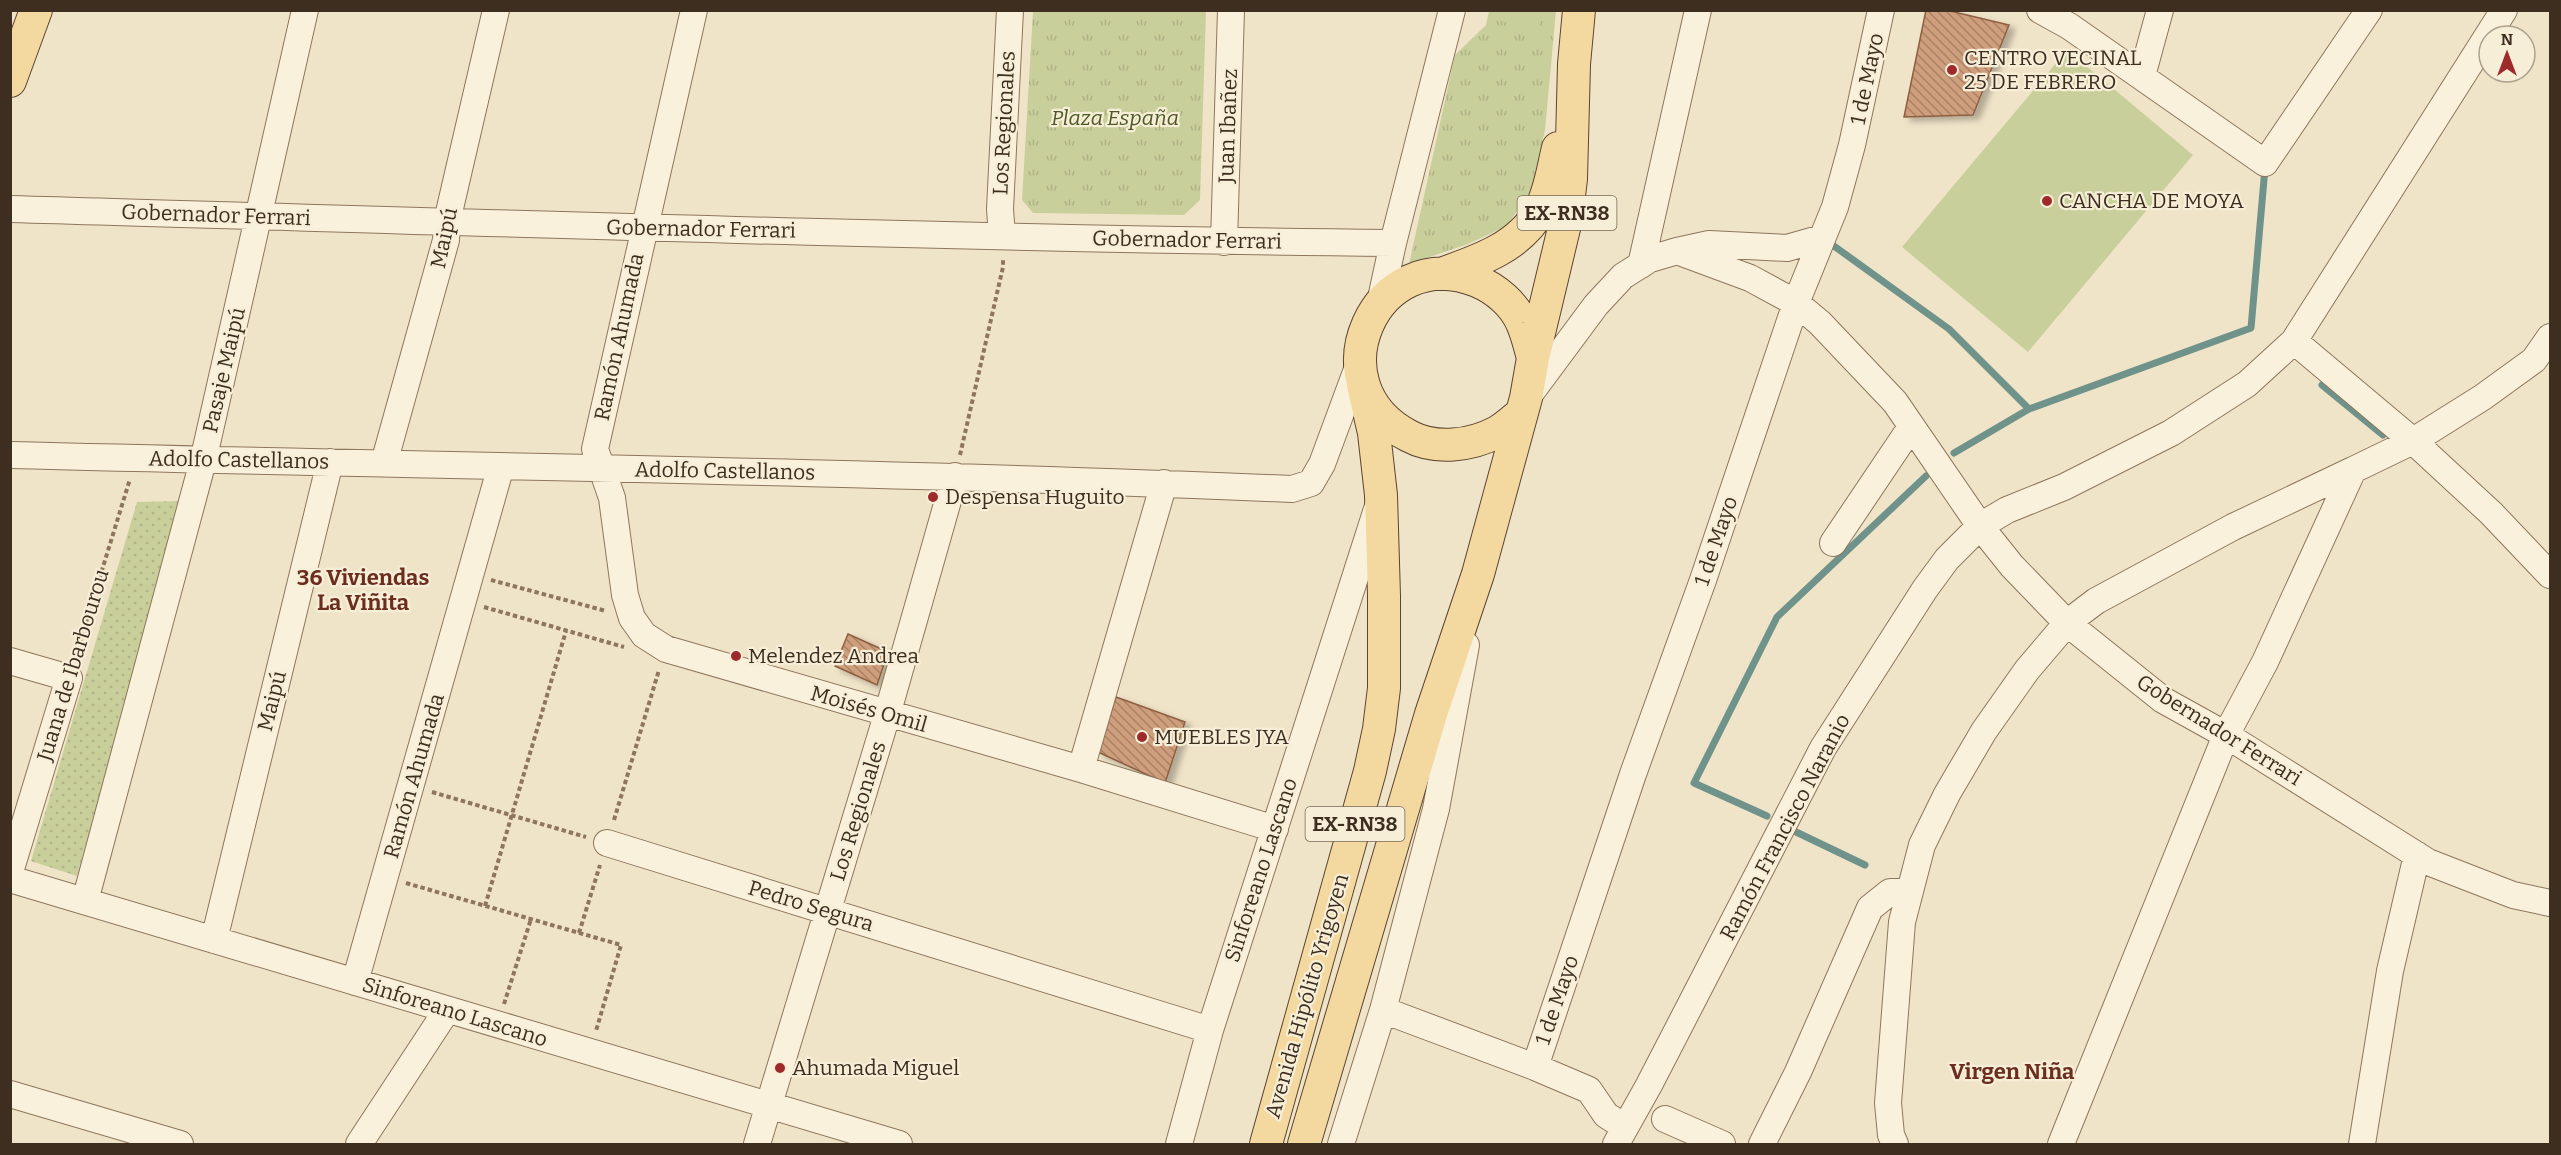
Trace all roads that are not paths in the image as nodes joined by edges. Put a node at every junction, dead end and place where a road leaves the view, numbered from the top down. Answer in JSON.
{"nodes":[{"id":1,"x":36,"y":10,"type":"edge"},
{"id":2,"x":305,"y":10,"type":"edge"},
{"id":3,"x":496,"y":10,"type":"edge"},
{"id":4,"x":694,"y":10,"type":"edge"},
{"id":5,"x":1010,"y":10,"type":"edge"},
{"id":6,"x":1231,"y":10,"type":"edge"},
{"id":7,"x":1452,"y":10,"type":"edge"},
{"id":8,"x":1578,"y":10,"type":"edge"},
{"id":9,"x":1698,"y":10,"type":"edge"},
{"id":10,"x":1881,"y":10,"type":"edge"},
{"id":11,"x":2040,"y":10,"type":"edge"},
{"id":12,"x":2160,"y":10,"type":"edge"},
{"id":13,"x":2368,"y":10,"type":"edge"},
{"id":14,"x":2504,"y":10,"type":"edge"},
{"id":15,"x":2072,"y":18,"type":"edge"},
{"id":16,"x":1574,"y":64,"type":"junction"},
{"id":17,"x":2142,"y":76,"type":"junction"},
{"id":18,"x":10,"y":81,"type":"edge"},
{"id":19,"x":10,"y":209,"type":"edge"},
{"id":20,"x":259,"y":216,"type":"junction"},
{"id":21,"x":447,"y":221,"type":"junction"},
{"id":22,"x":643,"y":229,"type":"junction"},
{"id":23,"x":1002,"y":236,"type":"junction"},
{"id":24,"x":1822,"y":237,"type":"junction"},
{"id":25,"x":1224,"y":242,"type":"junction"},
{"id":26,"x":1393,"y":243,"type":"junction"},
{"id":27,"x":1677,"y":251,"type":"junction"},
{"id":28,"x":1641,"y":265,"type":"junction"},
{"id":29,"x":1441,"y":274,"type":"junction"},
{"id":30,"x":1380,"y":303,"type":"junction"},
{"id":31,"x":1796,"y":303,"type":"junction"},
{"id":32,"x":2550,"y":337,"type":"edge"},
{"id":33,"x":2294,"y":341,"type":"junction"},
{"id":34,"x":1533,"y":358,"type":"junction"},
{"id":35,"x":1361,"y":375,"type":"junction"},
{"id":36,"x":1524,"y":405,"type":"junction"},
{"id":37,"x":1911,"y":427,"type":"junction"},
{"id":38,"x":2414,"y":441,"type":"junction"},
{"id":39,"x":10,"y":455,"type":"edge"},
{"id":40,"x":203,"y":461,"type":"junction"},
{"id":41,"x":330,"y":462,"type":"junction"},
{"id":42,"x":384,"y":463,"type":"junction"},
{"id":43,"x":501,"y":466,"type":"junction"},
{"id":44,"x":603,"y":468,"type":"junction"},
{"id":45,"x":2353,"y":470,"type":"junction"},
{"id":46,"x":955,"y":476,"type":"junction"},
{"id":47,"x":1164,"y":483,"type":"junction"},
{"id":48,"x":1381,"y":495,"type":"junction"},
{"id":49,"x":1980,"y":526,"type":"junction"},
{"id":50,"x":1833,"y":543,"type":"dead end"},
{"id":51,"x":1478,"y":574,"type":"junction"},
{"id":52,"x":2550,"y":575,"type":"edge"},
{"id":53,"x":2067,"y":623,"type":"junction"},
{"id":54,"x":666,"y":650,"type":"joint"},
{"id":55,"x":10,"y":661,"type":"edge"},
{"id":56,"x":887,"y":715,"type":"junction"},
{"id":57,"x":2226,"y":735,"type":"junction"},
{"id":58,"x":1081,"y":769,"type":"junction"},
{"id":59,"x":1275,"y":829,"type":"junction"},
{"id":60,"x":607,"y":843,"type":"road end"},
{"id":61,"x":2417,"y":855,"type":"junction"},
{"id":62,"x":10,"y":872,"type":"edge"},
{"id":63,"x":10,"y":879,"type":"edge"},
{"id":64,"x":1909,"y":892,"type":"junction"},
{"id":65,"x":85,"y":901,"type":"junction"},
{"id":66,"x":2550,"y":903,"type":"edge"},
{"id":67,"x":828,"y":911,"type":"junction"},
{"id":68,"x":214,"y":940,"type":"junction"},
{"id":69,"x":355,"y":982,"type":"junction"},
{"id":70,"x":447,"y":1010,"type":"junction"},
{"id":71,"x":1383,"y":1010,"type":"junction"},
{"id":72,"x":1210,"y":1030,"type":"junction"},
{"id":73,"x":1535,"y":1067,"type":"junction"},
{"id":74,"x":10,"y":1094,"type":"edge"},
{"id":75,"x":769,"y":1106,"type":"junction"},
{"id":76,"x":1665,"y":1119,"type":"dead end"},
{"id":77,"x":1620,"y":1136,"type":"edge"},
{"id":78,"x":180,"y":1144,"type":"edge"},
{"id":79,"x":358,"y":1144,"type":"edge"},
{"id":80,"x":757,"y":1144,"type":"edge"},
{"id":81,"x":899,"y":1144,"type":"edge"},
{"id":82,"x":1179,"y":1144,"type":"edge"},
{"id":83,"x":1266,"y":1144,"type":"edge"},
{"id":84,"x":1304,"y":1144,"type":"edge"},
{"id":85,"x":1341,"y":1144,"type":"edge"},
{"id":86,"x":1722,"y":1144,"type":"edge"},
{"id":87,"x":1762,"y":1144,"type":"edge"},
{"id":88,"x":1895,"y":1144,"type":"edge"},
{"id":89,"x":2061,"y":1144,"type":"edge"},
{"id":90,"x":2362,"y":1144,"type":"edge"}],
"edges":[{"from":1,"to":18,"type":"main road"},
{"from":2,"to":20,"type":"street","name":"Pasaje Maipú"},
{"from":3,"to":21,"type":"street","name":"Maipú"},
{"from":4,"to":22,"type":"street","name":"Ramón Ahumada"},
{"from":5,"to":23,"type":"street","name":"Los Regionales"},
{"from":6,"to":25,"type":"street","name":"Juan Ibañez"},
{"from":7,"to":26,"type":"street"},
{"from":8,"to":16,"type":"main road","number":"EX-RN38"},
{"from":9,"to":28,"type":"street"},
{"from":10,"to":24,"type":"street","name":"1 de Mayo"},
{"from":11,"to":15,"type":"street"},
{"from":12,"to":17,"type":"street"},
{"from":13,"to":17,"type":"street"},
{"from":14,"to":33,"type":"street","name":"Ramón Francisco Naranio"},
{"from":15,"to":17,"type":"street"},
{"from":16,"to":29,"type":"main road","number":"EX-RN38"},
{"from":16,"to":34,"type":"main road","number":"EX-RN38"},
{"from":19,"to":20,"type":"street","name":"Gobernador Ferrari"},
{"from":20,"to":21,"type":"street","name":"Gobernador Ferrari"},
{"from":20,"to":40,"type":"street","name":"Pasaje Maipú"},
{"from":21,"to":22,"type":"street","name":"Gobernador Ferrari"},
{"from":21,"to":42,"type":"street","name":"Maipú"},
{"from":22,"to":23,"type":"street","name":"Gobernador Ferrari"},
{"from":22,"to":44,"type":"street","name":"Ramón Ahumada"},
{"from":23,"to":25,"type":"street","name":"Gobernador Ferrari"},
{"from":24,"to":27,"type":"street"},
{"from":24,"to":31,"type":"street","name":"1 de Mayo"},
{"from":25,"to":26,"type":"street","name":"Gobernador Ferrari"},
{"from":26,"to":30,"type":"street"},
{"from":27,"to":28,"type":"street"},
{"from":27,"to":31,"type":"street","name":"Gobernador Ferrari"},
{"from":28,"to":36,"type":"street"},
{"from":29,"to":30,"type":"main road","number":"EX-RN38"},
{"from":29,"to":34,"type":"main road","number":"EX-RN38"},
{"from":30,"to":35,"type":"main road","number":"EX-RN38"},
{"from":31,"to":37,"type":"street","name":"Gobernador Ferrari"},
{"from":31,"to":73,"type":"street","name":"1 de Mayo"},
{"from":32,"to":38,"type":"street"},
{"from":33,"to":38,"type":"street"},
{"from":33,"to":49,"type":"street","name":"Ramón Francisco Naranio"},
{"from":34,"to":36,"type":"main road","number":"EX-RN38"},
{"from":35,"to":36,"type":"main road"},
{"from":35,"to":47,"type":"street","name":"Adolfo Castellanos"},
{"from":35,"to":48,"type":"main road","name":"Avenida Hipólito Yrigoyen","number":"EX-RN38"},
{"from":36,"to":51,"type":"main road","name":"Avenida Hipólito Yrigoyen","number":"EX-RN38"},
{"from":37,"to":49,"type":"street","name":"Gobernador Ferrari"},
{"from":37,"to":50,"type":"street"},
{"from":38,"to":45,"type":"street"},
{"from":38,"to":52,"type":"street"},
{"from":39,"to":40,"type":"street","name":"Adolfo Castellanos"},
{"from":40,"to":41,"type":"street","name":"Adolfo Castellanos"},
{"from":40,"to":65,"type":"street","name":"Pasaje Maipú"},
{"from":41,"to":42,"type":"street","name":"Adolfo Castellanos"},
{"from":41,"to":68,"type":"street","name":"Maipú"},
{"from":42,"to":43,"type":"street","name":"Adolfo Castellanos"},
{"from":43,"to":44,"type":"street","name":"Adolfo Castellanos"},
{"from":43,"to":69,"type":"street","name":"Ramón Ahumada"},
{"from":44,"to":46,"type":"street","name":"Adolfo Castellanos"},
{"from":44,"to":54,"type":"street","name":"Ramón Ahumada"},
{"from":45,"to":53,"type":"street"},
{"from":45,"to":57,"type":"street"},
{"from":46,"to":47,"type":"street","name":"Adolfo Castellanos"},
{"from":46,"to":56,"type":"street","name":"Los Regionales"},
{"from":47,"to":58,"type":"street"},
{"from":48,"to":59,"type":"street","name":"Sinforeano Lascano"},
{"from":48,"to":83,"type":"main road","name":"Avenida Hipólito Yrigoyen","number":"EX-RN38"},
{"from":49,"to":53,"type":"street","name":"Gobernador Ferrari"},
{"from":49,"to":77,"type":"street","name":"Ramón Francisco Naranio"},
{"from":51,"to":71,"type":"street"},
{"from":51,"to":84,"type":"main road","name":"Avenida Hipólito Yrigoyen","number":"EX-RN38"},
{"from":53,"to":57,"type":"street","name":"Gobernador Ferrari"},
{"from":53,"to":64,"type":"street"},
{"from":54,"to":56,"type":"street","name":"Moisés Omil"},
{"from":55,"to":62,"type":"street","name":"Juana de Ibarbourou"},
{"from":56,"to":58,"type":"street","name":"Moisés Omil"},
{"from":56,"to":67,"type":"street","name":"Los Regionales"},
{"from":57,"to":61,"type":"street","name":"Gobernador Ferrari"},
{"from":57,"to":89,"type":"street"},
{"from":58,"to":59,"type":"street","name":"Moisés Omil"},
{"from":59,"to":72,"type":"street","name":"Sinforeano Lascano"},
{"from":60,"to":67,"type":"street","name":"Pedro Segura"},
{"from":61,"to":66,"type":"street","name":"Gobernador Ferrari"},
{"from":61,"to":90,"type":"street"},
{"from":63,"to":65,"type":"street","name":"Sinforeano Lascano"},
{"from":64,"to":87,"type":"street"},
{"from":64,"to":88,"type":"street"},
{"from":65,"to":68,"type":"street","name":"Sinforeano Lascano"},
{"from":67,"to":72,"type":"street","name":"Pedro Segura"},
{"from":67,"to":75,"type":"street","name":"Los Regionales"},
{"from":68,"to":69,"type":"street","name":"Sinforeano Lascano"},
{"from":69,"to":70,"type":"street","name":"Sinforeano Lascano"},
{"from":70,"to":75,"type":"street","name":"Sinforeano Lascano"},
{"from":70,"to":79,"type":"street"},
{"from":71,"to":73,"type":"street"},
{"from":71,"to":85,"type":"street"},
{"from":72,"to":82,"type":"street","name":"Sinforeano Lascano"},
{"from":73,"to":77,"type":"street"},
{"from":74,"to":78,"type":"street"},
{"from":75,"to":80,"type":"street","name":"Los Regionales"},
{"from":75,"to":81,"type":"street","name":"Sinforeano Lascano"},
{"from":76,"to":86,"type":"street"}]}
